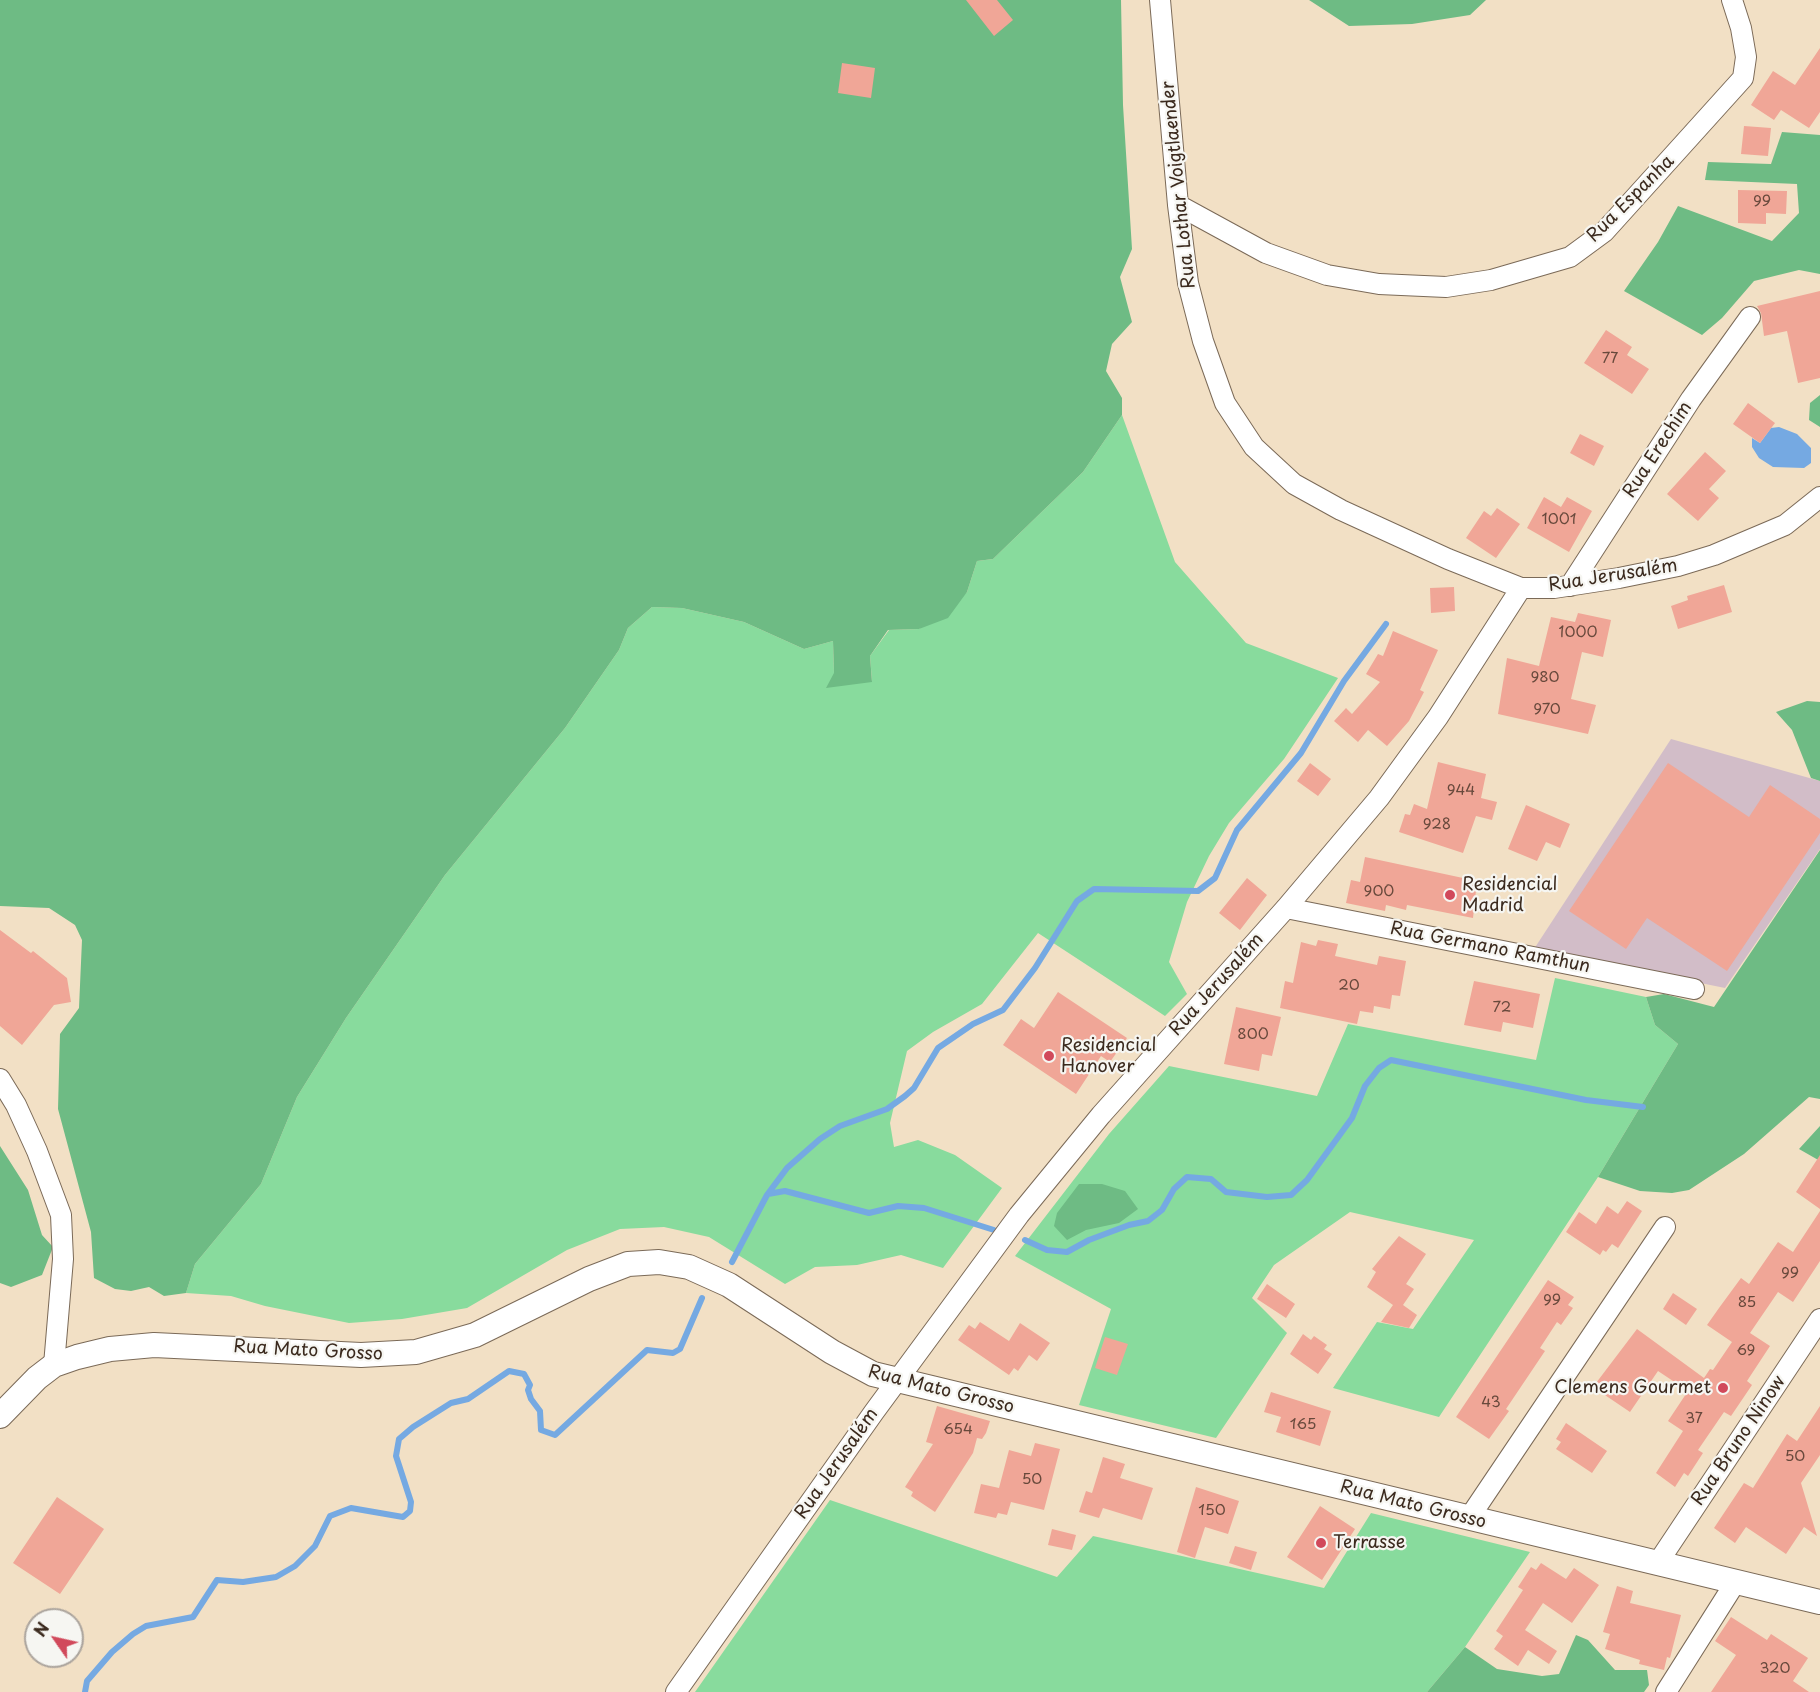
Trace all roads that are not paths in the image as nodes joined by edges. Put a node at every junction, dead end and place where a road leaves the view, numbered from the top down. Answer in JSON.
{"nodes":[{"id":1,"x":1160,"y":0,"type":"edge"},
{"id":2,"x":1732,"y":0,"type":"edge"},
{"id":3,"x":1178,"y":205,"type":"junction"},
{"id":4,"x":1750,"y":317,"type":"dead end"},
{"id":5,"x":1820,"y":497,"type":"edge"},
{"id":6,"x":1570,"y":586,"type":"junction"},
{"id":7,"x":1521,"y":588,"type":"junction"},
{"id":8,"x":1286,"y":908,"type":"junction"},
{"id":9,"x":1694,"y":989,"type":"dead end"},
{"id":10,"x":0,"y":1079,"type":"edge"},
{"id":11,"x":1665,"y":1227,"type":"dead end"},
{"id":12,"x":1820,"y":1319,"type":"edge"},
{"id":13,"x":54,"y":1365,"type":"junction"},
{"id":14,"x":897,"y":1380,"type":"junction"},
{"id":15,"x":0,"y":1416,"type":"edge"},
{"id":16,"x":1468,"y":1518,"type":"junction"},
{"id":17,"x":1657,"y":1564,"type":"junction"},
{"id":18,"x":1736,"y":1583,"type":"junction"},
{"id":19,"x":1820,"y":1602,"type":"edge"},
{"id":20,"x":676,"y":1692,"type":"edge"},
{"id":21,"x":1666,"y":1692,"type":"edge"}],
"edges":[{"from":1,"to":3,"type":"street","name":"Rua Lothar Voigtlaender"},
{"from":2,"to":3,"type":"street","name":"Rua Espanha"},
{"from":3,"to":7,"type":"street","name":"Rua Lothar Voigtlaender"},
{"from":4,"to":6,"type":"street","name":"Rua Erechim"},
{"from":5,"to":6,"type":"street","name":"Rua Jerusalém"},
{"from":6,"to":7,"type":"street","name":"Rua Jerusalém"},
{"from":7,"to":8,"type":"street","name":"Rua Jerusalém"},
{"from":8,"to":9,"type":"street","name":"Rua Germano Ramthun"},
{"from":8,"to":14,"type":"street","name":"Rua Jerusalém"},
{"from":10,"to":13,"type":"street"},
{"from":11,"to":16,"type":"street"},
{"from":12,"to":17,"type":"street","name":"Rua Bruno Ninow"},
{"from":13,"to":14,"type":"street","name":"Rua Mato Grosso"},
{"from":13,"to":15,"type":"street"},
{"from":14,"to":16,"type":"street","name":"Rua Mato Grosso"},
{"from":14,"to":20,"type":"street","name":"Rua Jerusalém"},
{"from":16,"to":17,"type":"street","name":"Rua Mato Grosso"},
{"from":17,"to":18,"type":"street","name":"Rua Mato Grosso"},
{"from":18,"to":19,"type":"street","name":"Rua Mato Grosso"},
{"from":18,"to":21,"type":"street"}]}
